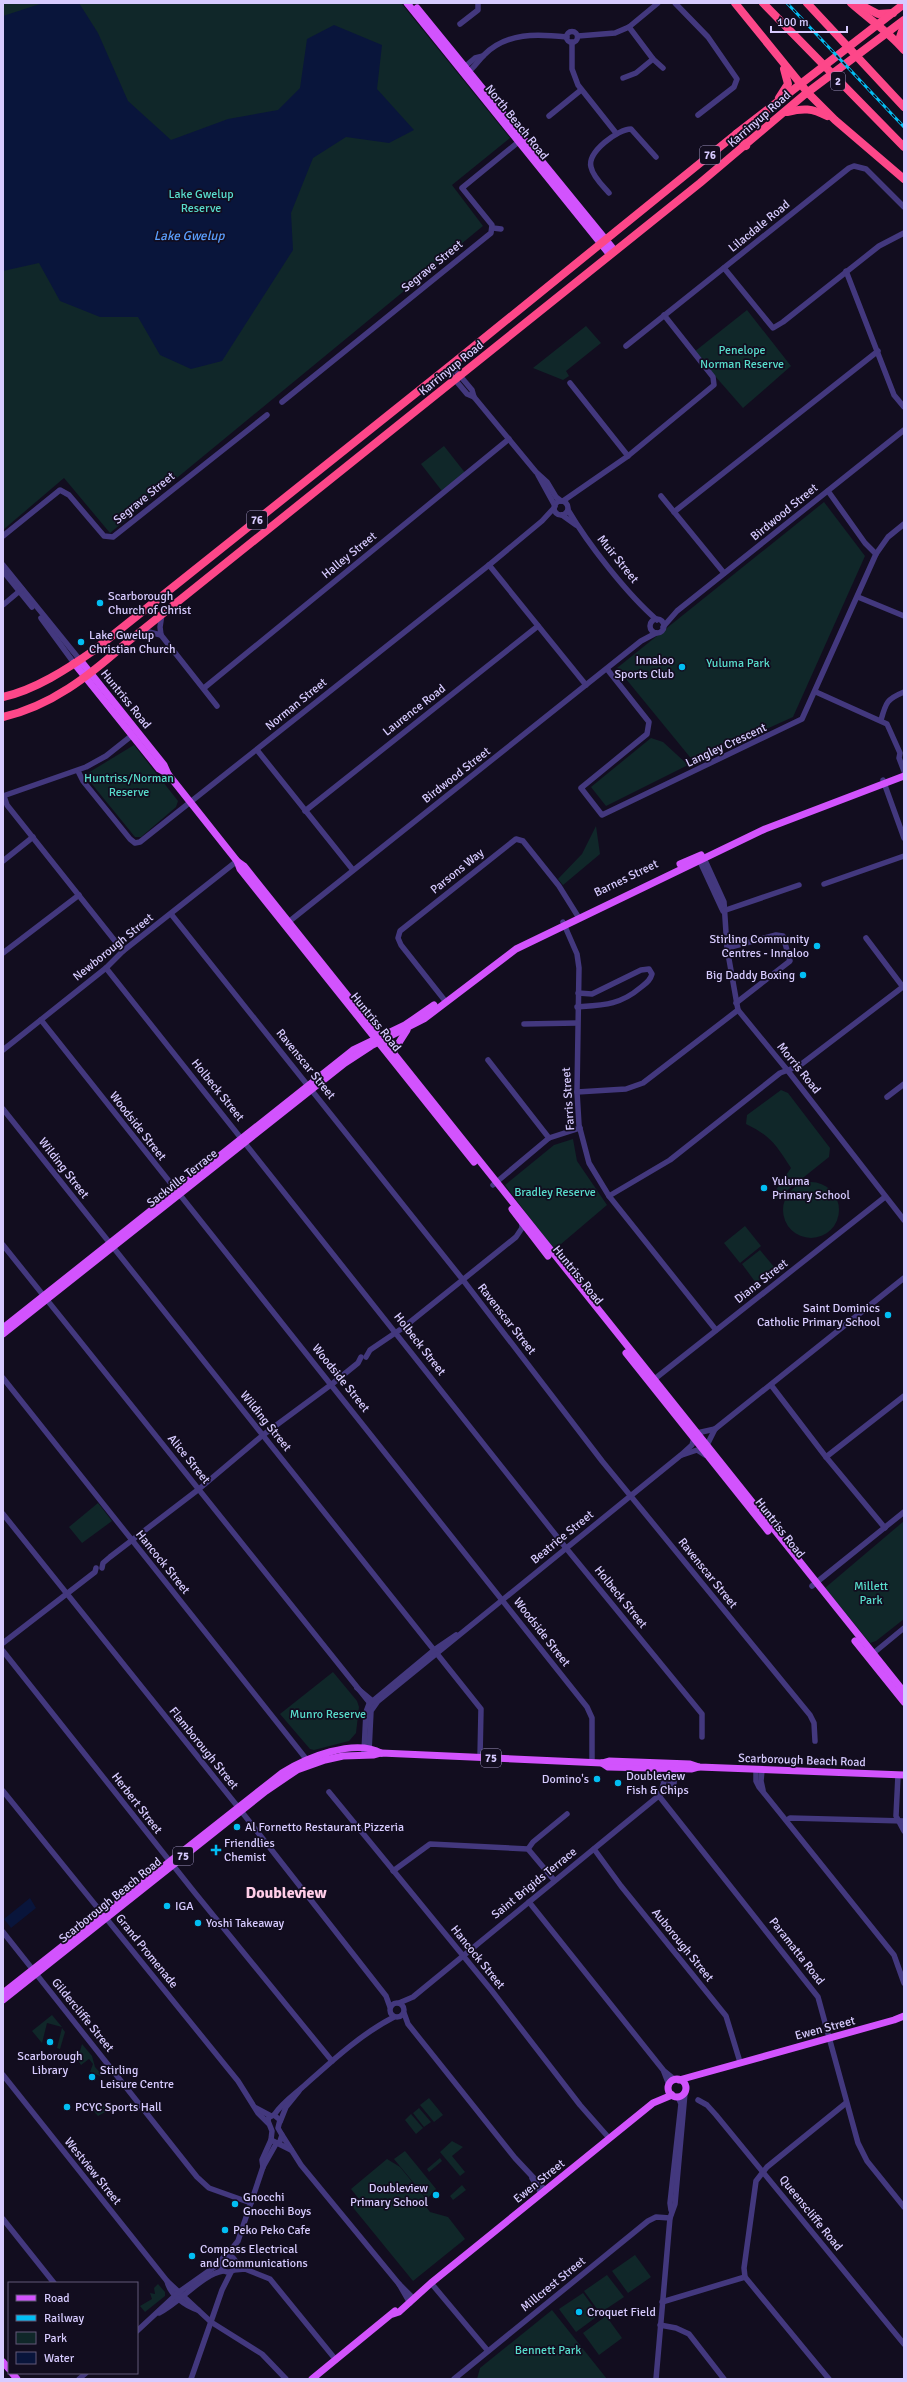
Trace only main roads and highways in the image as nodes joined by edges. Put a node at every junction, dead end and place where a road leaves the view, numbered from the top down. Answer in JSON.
{"nodes":[{"id":1,"x":735,"y":3,"type":"edge"},
{"id":2,"x":763,"y":3,"type":"edge"},
{"id":3,"x":807,"y":3,"type":"edge"},
{"id":4,"x":852,"y":3,"type":"edge"},
{"id":5,"x":857,"y":3,"type":"edge"},
{"id":6,"x":410,"y":4,"type":"edge"},
{"id":7,"x":904,"y":4,"type":"edge"},
{"id":8,"x":893,"y":13,"type":"junction"},
{"id":9,"x":904,"y":20,"type":"edge"},
{"id":10,"x":904,"y":25,"type":"edge"},
{"id":11,"x":877,"y":26,"type":"junction"},
{"id":12,"x":888,"y":33,"type":"junction"},
{"id":13,"x":768,"y":46,"type":"junction"},
{"id":14,"x":904,"y":49,"type":"edge"},
{"id":15,"x":801,"y":85,"type":"junction"},
{"id":16,"x":808,"y":93,"type":"junction"},
{"id":17,"x":904,"y":107,"type":"edge"},
{"id":18,"x":783,"y":114,"type":"junction"},
{"id":19,"x":760,"y":116,"type":"junction"},
{"id":20,"x":835,"y":120,"type":"junction"},
{"id":21,"x":883,"y":127,"type":"junction"},
{"id":22,"x":736,"y":134,"type":"junction"},
{"id":23,"x":746,"y":146,"type":"junction"},
{"id":24,"x":904,"y":147,"type":"edge"},
{"id":25,"x":904,"y":155,"type":"edge"},
{"id":26,"x":904,"y":179,"type":"edge"},
{"id":27,"x":603,"y":241,"type":"junction"},
{"id":28,"x":613,"y":253,"type":"junction"},
{"id":29,"x":196,"y":569,"type":"junction"},
{"id":30,"x":206,"y":581,"type":"junction"},
{"id":31,"x":77,"y":662,"type":"junction"},
{"id":32,"x":88,"y":676,"type":"junction"},
{"id":33,"x":3,"y":697,"type":"edge"},
{"id":34,"x":3,"y":717,"type":"edge"},
{"id":35,"x":904,"y":771,"type":"edge"},
{"id":36,"x":904,"y":776,"type":"edge"},
{"id":37,"x":884,"y":782,"type":"junction"},
{"id":38,"x":444,"y":1000,"type":"junction"},
{"id":39,"x":408,"y":1028,"type":"junction"},
{"id":40,"x":379,"y":1039,"type":"junction"},
{"id":41,"x":393,"y":1052,"type":"junction"},
{"id":42,"x":494,"y":1183,"type":"junction"},
{"id":43,"x":45,"y":1297,"type":"junction"},
{"id":44,"x":3,"y":1328,"type":"edge"},
{"id":45,"x":3,"y":1334,"type":"edge"},
{"id":46,"x":652,"y":1381,"type":"junction"},
{"id":47,"x":696,"y":1435,"type":"junction"},
{"id":48,"x":814,"y":1585,"type":"junction"},
{"id":49,"x":870,"y":1656,"type":"junction"},
{"id":50,"x":904,"y":1692,"type":"edge"},
{"id":51,"x":904,"y":1702,"type":"edge"},
{"id":52,"x":366,"y":1751,"type":"junction"},
{"id":53,"x":602,"y":1763,"type":"junction"},
{"id":54,"x":674,"y":1766,"type":"junction"},
{"id":55,"x":901,"y":1775,"type":"edge"},
{"id":56,"x":239,"y":1809,"type":"junction"},
{"id":57,"x":34,"y":1972,"type":"junction"},
{"id":58,"x":3,"y":1993,"type":"edge"},
{"id":59,"x":3,"y":2000,"type":"edge"},
{"id":60,"x":904,"y":2016,"type":"edge"},
{"id":61,"x":894,"y":2020,"type":"junction"},
{"id":62,"x":904,"y":2021,"type":"edge"},
{"id":63,"x":693,"y":2076,"type":"junction"},
{"id":64,"x":677,"y":2080,"type":"junction"},
{"id":65,"x":685,"y":2089,"type":"junction"},
{"id":66,"x":672,"y":2092,"type":"junction"},
{"id":67,"x":312,"y":2379,"type":"edge"}],
"edges":[{"from":1,"to":13,"type":"highway"},
{"from":2,"to":21,"type":"highway","number":"2"},
{"from":3,"to":17,"type":"highway"},
{"from":4,"to":11,"type":"highway"},
{"from":5,"to":8,"type":"highway"},
{"from":6,"to":27,"type":"main road","name":"North Beach Road"},
{"from":7,"to":8,"type":"highway","name":"Karrinyup Road","number":"76"},
{"from":8,"to":11,"type":"highway","name":"Karrinyup Road","number":"76"},
{"from":9,"to":12,"type":"highway","name":"Karrinyup Road","number":"76"},
{"from":10,"to":14,"type":"highway"},
{"from":11,"to":12,"type":"highway"},
{"from":11,"to":15,"type":"highway","name":"Karrinyup Road","number":"76"},
{"from":12,"to":14,"type":"highway"},
{"from":12,"to":16,"type":"highway","name":"Karrinyup Road","number":"76"},
{"from":13,"to":15,"type":"highway"},
{"from":13,"to":19,"type":"highway"},
{"from":15,"to":16,"type":"highway"},
{"from":15,"to":19,"type":"highway","name":"Karrinyup Road","number":"76"},
{"from":16,"to":18,"type":"highway","name":"Karrinyup Road","number":"76"},
{"from":16,"to":20,"type":"highway"},
{"from":18,"to":20,"type":"highway"},
{"from":18,"to":23,"type":"highway","name":"Karrinyup Road","number":"76"},
{"from":19,"to":22,"type":"highway","name":"Karrinyup Road","number":"76"},
{"from":20,"to":26,"type":"highway"},
{"from":21,"to":24,"type":"highway","number":"2"},
{"from":21,"to":25,"type":"highway"},
{"from":22,"to":23,"type":"highway"},
{"from":22,"to":27,"type":"highway","name":"Karrinyup Road","number":"76"},
{"from":23,"to":28,"type":"highway","name":"Karrinyup Road","number":"76"},
{"from":27,"to":28,"type":"main road","name":"North Beach Road"},
{"from":27,"to":29,"type":"highway","name":"Karrinyup Road","number":"76"},
{"from":28,"to":30,"type":"highway","name":"Karrinyup Road","number":"76"},
{"from":29,"to":30,"type":"highway"},
{"from":29,"to":31,"type":"highway","name":"Karrinyup Road","number":"76"},
{"from":30,"to":32,"type":"highway","name":"Karrinyup Road","number":"76"},
{"from":31,"to":32,"type":"main road","name":"Huntriss Road"},
{"from":31,"to":33,"type":"highway","name":"Karrinyup Road","number":"76"},
{"from":32,"to":34,"type":"highway","name":"Karrinyup Road","number":"76"},
{"from":32,"to":40,"type":"main road","name":"Huntriss Road"},
{"from":35,"to":37,"type":"main road","name":"Barnes Street"},
{"from":36,"to":37,"type":"main road","name":"Barnes Street"},
{"from":37,"to":38,"type":"main road","name":"Barnes Street"},
{"from":38,"to":39,"type":"main road","name":"Barnes Street"},
{"from":38,"to":40,"type":"main road","name":"Barnes Street"},
{"from":39,"to":40,"type":"main road","name":"Barnes Street"},
{"from":39,"to":41,"type":"main road"},
{"from":40,"to":41,"type":"main road","name":"Huntriss Road"},
{"from":40,"to":42,"type":"main road","name":"Huntriss Road"},
{"from":40,"to":43,"type":"main road","name":"Sackville Terrace"},
{"from":41,"to":42,"type":"main road","name":"Huntriss Road"},
{"from":42,"to":46,"type":"main road","name":"Huntriss Road"},
{"from":42,"to":46,"type":"main road","name":"Huntriss Road"},
{"from":43,"to":44,"type":"main road","name":"Sackville Terrace"},
{"from":43,"to":45,"type":"main road","name":"Sackville Terrace"},
{"from":46,"to":47,"type":"main road","name":"Huntriss Road"},
{"from":47,"to":48,"type":"main road","name":"Huntriss Road"},
{"from":47,"to":48,"type":"main road","name":"Huntriss Road"},
{"from":48,"to":49,"type":"main road","name":"Huntriss Road"},
{"from":49,"to":50,"type":"main road","name":"Huntriss Road"},
{"from":49,"to":51,"type":"main road","name":"Huntriss Road"},
{"from":52,"to":53,"type":"main road","name":"Scarborough Beach Road","number":"75"},
{"from":52,"to":56,"type":"main road","name":"Scarborough Beach Road","number":"75"},
{"from":52,"to":56,"type":"main road","name":"Scarborough Beach Road","number":"75"},
{"from":53,"to":54,"type":"main road","name":"Scarborough Beach Road","number":"75"},
{"from":53,"to":54,"type":"main road","name":"Scarborough Beach Road","number":"75"},
{"from":54,"to":55,"type":"main road","name":"Scarborough Beach Road","number":"75"},
{"from":56,"to":57,"type":"main road","name":"Scarborough Beach Road","number":"75"},
{"from":57,"to":58,"type":"main road","name":"Scarborough Beach Road","number":"75"},
{"from":57,"to":59,"type":"main road","name":"Scarborough Beach Road","number":"75"},
{"from":60,"to":61,"type":"main road","name":"Ewen Street"},
{"from":61,"to":62,"type":"main road","name":"Ewen Street"},
{"from":61,"to":63,"type":"main road","name":"Ewen Street"},
{"from":63,"to":64,"type":"main road","name":"Ewen Street"},
{"from":63,"to":65,"type":"main road","name":"Ewen Street"},
{"from":64,"to":65,"type":"main road"},
{"from":64,"to":66,"type":"main road","name":"Ewen Street"},
{"from":65,"to":66,"type":"main road","name":"Ewen Street"},
{"from":66,"to":67,"type":"main road","name":"Ewen Street"}]}
